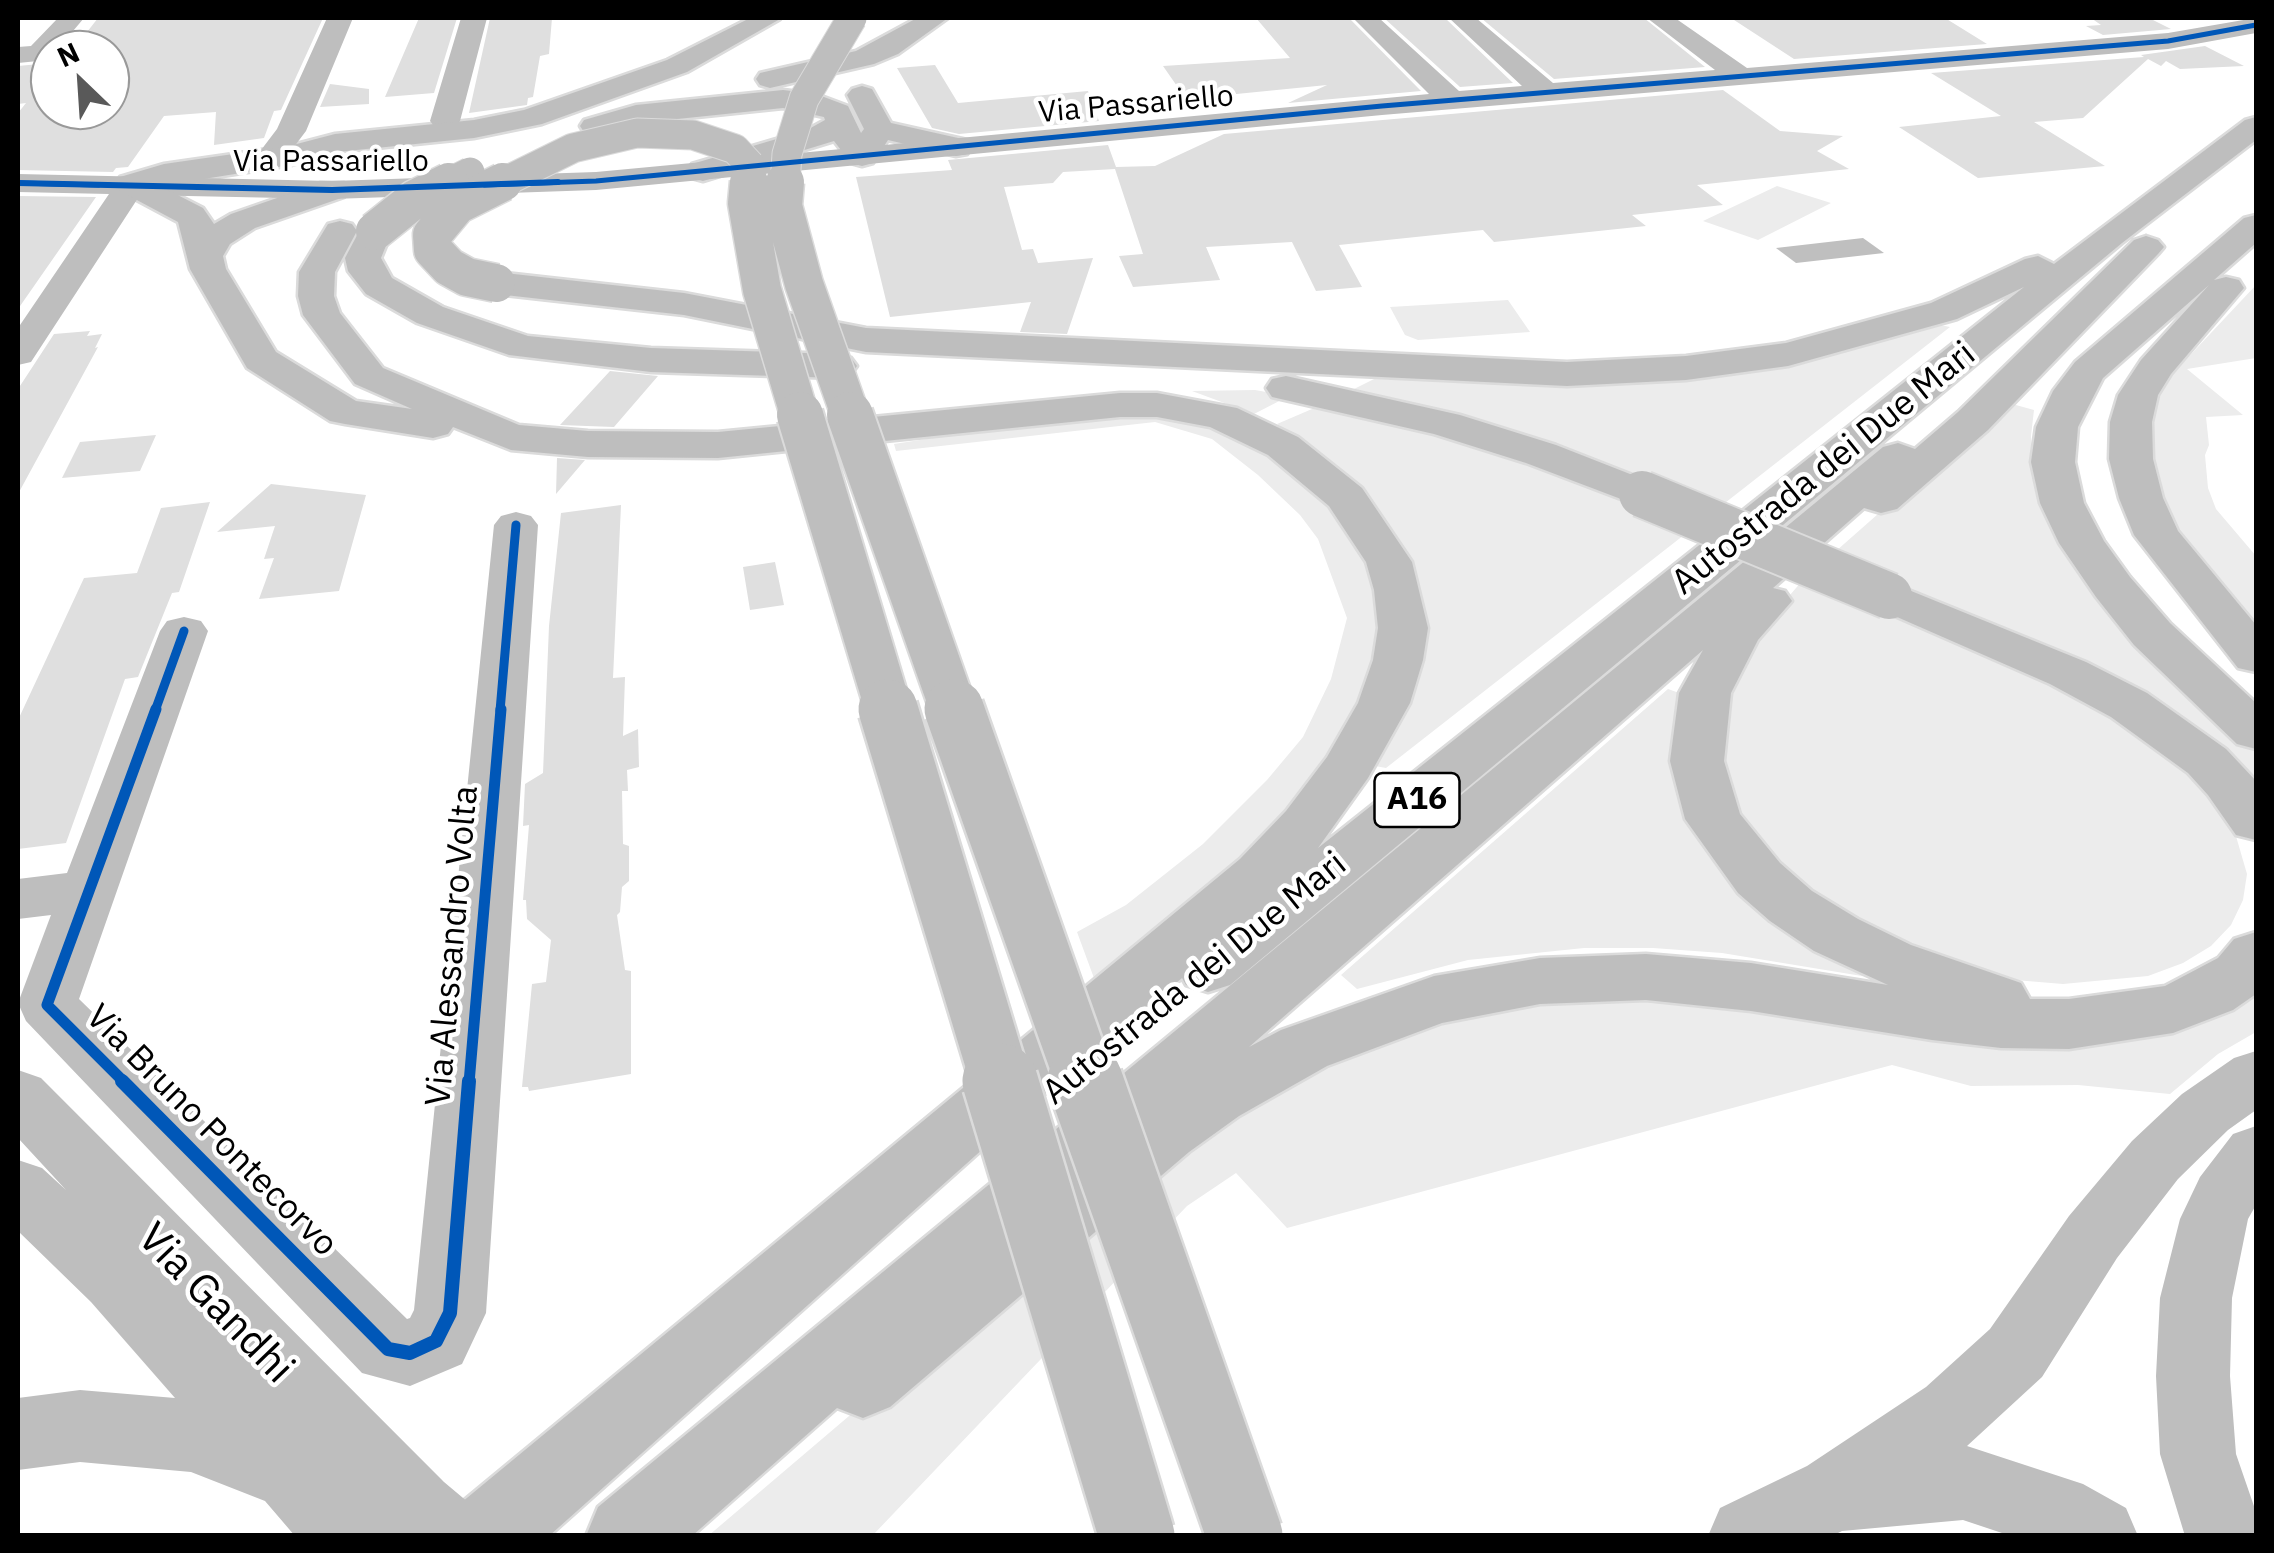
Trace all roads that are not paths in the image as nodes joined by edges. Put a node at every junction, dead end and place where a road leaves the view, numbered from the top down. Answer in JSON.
{"nodes":[{"id":1,"x":71,"y":18,"type":"edge"},
{"id":2,"x":340,"y":18,"type":"edge"},
{"id":3,"x":474,"y":18,"type":"edge"},
{"id":4,"x":768,"y":18,"type":"edge"},
{"id":5,"x":824,"y":18,"type":"edge"},
{"id":6,"x":935,"y":18,"type":"edge"},
{"id":7,"x":1365,"y":18,"type":"edge"},
{"id":8,"x":1460,"y":18,"type":"edge"},
{"id":9,"x":1659,"y":18,"type":"edge"},
{"id":10,"x":2256,"y":25,"type":"edge"},
{"id":11,"x":870,"y":33,"type":"edge"},
{"id":12,"x":28,"y":54,"type":"edge"},
{"id":13,"x":1740,"y":76,"type":"junction"},
{"id":14,"x":1546,"y":93,"type":"junction"},
{"id":15,"x":1453,"y":100,"type":"junction"},
{"id":16,"x":636,"y":114,"type":"junction"},
{"id":17,"x":445,"y":121,"type":"dead end"},
{"id":18,"x":844,"y":122,"type":"junction"},
{"id":19,"x":2256,"y":124,"type":"edge"},
{"id":20,"x":879,"y":129,"type":"junction"},
{"id":21,"x":956,"y":147,"type":"junction"},
{"id":22,"x":862,"y":156,"type":"junction"},
{"id":23,"x":2256,"y":159,"type":"edge"},
{"id":24,"x":282,"y":167,"type":"junction"},
{"id":25,"x":727,"y":168,"type":"junction"},
{"id":26,"x":132,"y":184,"type":"junction"},
{"id":27,"x":20,"y":185,"type":"edge"},
{"id":28,"x":349,"y":217,"type":"junction"},
{"id":29,"x":2256,"y":224,"type":"edge"},
{"id":30,"x":2146,"y":246,"type":"junction"},
{"id":31,"x":2256,"y":255,"type":"edge"},
{"id":32,"x":204,"y":257,"type":"junction"},
{"id":33,"x":379,"y":286,"type":"junction"},
{"id":34,"x":22,"y":340,"type":"edge"},
{"id":35,"x":866,"y":340,"type":"junction"},
{"id":36,"x":369,"y":376,"type":"junction"},
{"id":37,"x":1280,"y":387,"type":"junction"},
{"id":38,"x":511,"y":437,"type":"junction"},
{"id":39,"x":516,"y":525,"type":"dead end"},
{"id":40,"x":184,"y":631,"type":"dead end"},
{"id":41,"x":2256,"y":657,"type":"edge"},
{"id":42,"x":2256,"y":732,"type":"edge"},
{"id":43,"x":2256,"y":821,"type":"edge"},
{"id":44,"x":90,"y":890,"type":"junction"},
{"id":45,"x":18,"y":900,"type":"edge"},
{"id":46,"x":2256,"y":954,"type":"edge"},
{"id":47,"x":2126,"y":1017,"type":"junction"},
{"id":48,"x":2256,"y":1076,"type":"edge"},
{"id":49,"x":18,"y":1096,"type":"edge"},
{"id":50,"x":2256,"y":1153,"type":"edge"},
{"id":51,"x":18,"y":1188,"type":"edge"},
{"id":52,"x":410,"y":1354,"type":"joint"},
{"id":53,"x":18,"y":1434,"type":"edge"},
{"id":54,"x":287,"y":1472,"type":"junction"},
{"id":55,"x":592,"y":1493,"type":"edge"},
{"id":56,"x":1835,"y":1493,"type":"junction"},
{"id":57,"x":424,"y":1529,"type":"edge"},
{"id":58,"x":511,"y":1536,"type":"edge"},
{"id":59,"x":668,"y":1536,"type":"edge"},
{"id":60,"x":1136,"y":1536,"type":"edge"},
{"id":61,"x":1245,"y":1536,"type":"edge"},
{"id":62,"x":1748,"y":1536,"type":"edge"},
{"id":63,"x":2098,"y":1536,"type":"edge"},
{"id":64,"x":2225,"y":1536,"type":"edge"}],
"edges":[{"from":1,"to":12,"type":"street"},
{"from":2,"to":24,"type":"street"},
{"from":3,"to":17,"type":"street"},
{"from":4,"to":24,"type":"highway"},
{"from":4,"to":28,"type":"highway"},
{"from":5,"to":25,"type":"highway"},
{"from":6,"to":11,"type":"highway"},
{"from":7,"to":15,"type":"street"},
{"from":8,"to":14,"type":"street"},
{"from":9,"to":13,"type":"street"},
{"from":10,"to":13,"type":"street","name":"Via Passariello"},
{"from":11,"to":16,"type":"highway"},
{"from":11,"to":20,"type":"highway"},
{"from":11,"to":61,"type":"highway","bridge":true},
{"from":13,"to":14,"type":"street","name":"Via Passariello"},
{"from":14,"to":15,"type":"street","name":"Via Passariello"},
{"from":15,"to":21,"type":"street","name":"Via Passariello"},
{"from":16,"to":18,"type":"highway"},
{"from":16,"to":28,"type":"highway","bridge":true},
{"from":18,"to":22,"type":"highway"},
{"from":18,"to":25,"type":"highway"},
{"from":19,"to":35,"type":"highway"},
{"from":19,"to":55,"type":"highway","name":"Autostrada dei Due Mari","number":"A16"},
{"from":20,"to":21,"type":"highway"},
{"from":20,"to":22,"type":"highway"},
{"from":21,"to":22,"type":"street","name":"Via Passariello"},
{"from":22,"to":25,"type":"street","name":"Via Passariello"},
{"from":23,"to":30,"type":"highway","name":"Autostrada dei Due Mari","number":"A16"},
{"from":24,"to":26,"type":"highway"},
{"from":24,"to":28,"type":"street","name":"Via Passariello"},
{"from":25,"to":28,"type":"street","name":"Via Passariello"},
{"from":25,"to":35,"type":"highway","bridge":true},
{"from":25,"to":60,"type":"highway","bridge":true},
{"from":26,"to":27,"type":"street"},
{"from":26,"to":32,"type":"highway"},
{"from":26,"to":34,"type":"street"},
{"from":28,"to":32,"type":"highway"},
{"from":28,"to":33,"type":"highway"},
{"from":28,"to":36,"type":"highway"},
{"from":29,"to":42,"type":"highway"},
{"from":30,"to":47,"type":"highway"},
{"from":30,"to":55,"type":"highway","name":"Autostrada dei Due Mari","number":"A16"},
{"from":31,"to":41,"type":"highway"},
{"from":32,"to":38,"type":"highway"},
{"from":33,"to":35,"type":"highway"},
{"from":33,"to":37,"type":"highway"},
{"from":36,"to":37,"type":"highway"},
{"from":36,"to":38,"type":"highway"},
{"from":37,"to":43,"type":"highway","bridge":true},
{"from":38,"to":55,"type":"highway"},
{"from":39,"to":52,"type":"street","name":"Via Alessandro Volta"},
{"from":40,"to":44,"type":"street","name":"Via Bruno Pontecorvo"},
{"from":44,"to":45,"type":"street"},
{"from":44,"to":52,"type":"street","name":"Via Bruno Pontecorvo"},
{"from":46,"to":47,"type":"highway"},
{"from":47,"to":59,"type":"highway"},
{"from":48,"to":56,"type":"street"},
{"from":49,"to":57,"type":"street","name":"Via Gandhi"},
{"from":50,"to":64,"type":"street"},
{"from":51,"to":54,"type":"street","name":"Via Gandhi"},
{"from":53,"to":54,"type":"street"},
{"from":54,"to":57,"type":"street","name":"Via Gandhi"},
{"from":55,"to":57,"type":"highway"},
{"from":55,"to":58,"type":"highway","name":"Autostrada dei Due Mari","number":"A16"},
{"from":56,"to":62,"type":"street"},
{"from":56,"to":63,"type":"street"}]}
